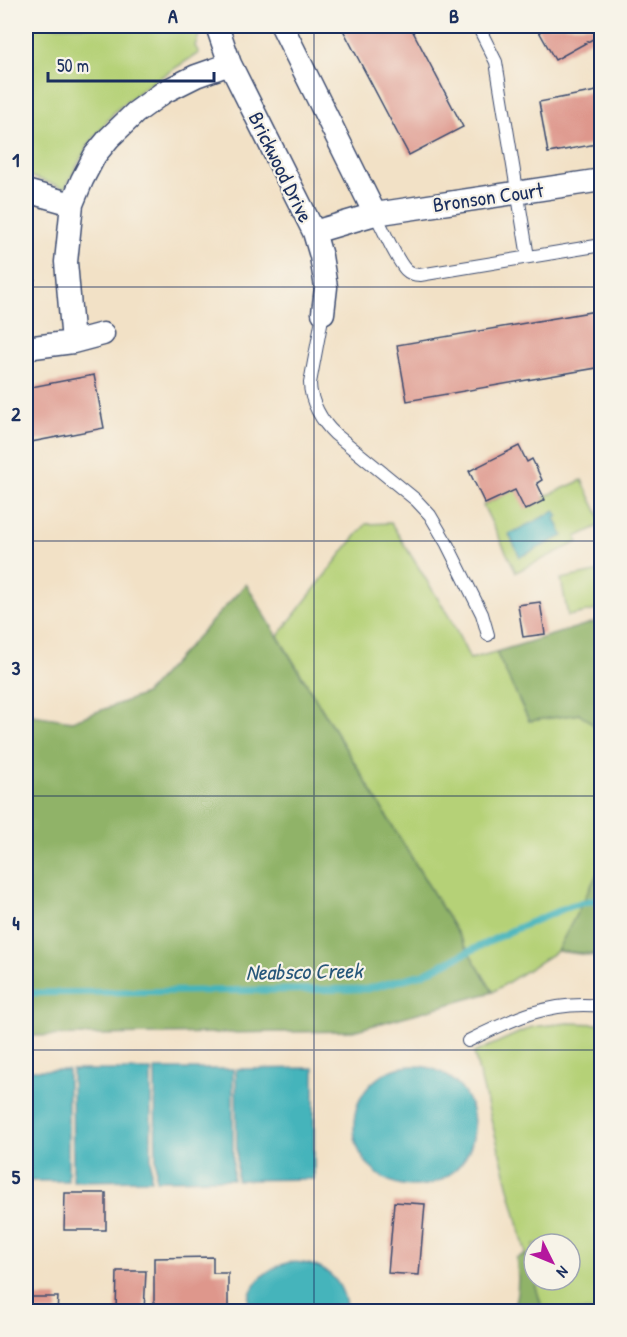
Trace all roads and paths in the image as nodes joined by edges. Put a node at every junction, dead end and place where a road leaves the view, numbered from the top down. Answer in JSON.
{"nodes":[{"id":1,"x":217,"y":26,"type":"edge"},
{"id":2,"x":282,"y":26,"type":"edge"},
{"id":3,"x":478,"y":26,"type":"edge"},
{"id":4,"x":230,"y":64,"type":"junction"},
{"id":5,"x":602,"y":180,"type":"edge"},
{"id":6,"x":26,"y":190,"type":"edge"},
{"id":7,"x":518,"y":193,"type":"junction"},
{"id":8,"x":72,"y":204,"type":"junction"},
{"id":9,"x":375,"y":214,"type":"junction"},
{"id":10,"x":314,"y":232,"type":"junction"},
{"id":11,"x":602,"y":245,"type":"edge"},
{"id":12,"x":528,"y":257,"type":"junction"},
{"id":13,"x":323,"y":313,"type":"joint"},
{"id":14,"x":103,"y":334,"type":"dead end"},
{"id":15,"x":73,"y":342,"type":"junction"},
{"id":16,"x":26,"y":348,"type":"edge"},
{"id":17,"x":488,"y":635,"type":"dead end"},
{"id":18,"x":602,"y":1006,"type":"edge"},
{"id":19,"x":468,"y":1041,"type":"dead end"}],
"edges":[{"from":1,"to":4,"type":"street","name":"Brickwood Drive"},
{"from":2,"to":9,"type":"street"},
{"from":3,"to":7,"type":"lane"},
{"from":4,"to":8,"type":"street"},
{"from":4,"to":10,"type":"street","name":"Brickwood Drive"},
{"from":5,"to":7,"type":"street","name":"Bronson Court"},
{"from":6,"to":8,"type":"street"},
{"from":7,"to":9,"type":"street","name":"Bronson Court"},
{"from":7,"to":12,"type":"lane"},
{"from":8,"to":15,"type":"street"},
{"from":9,"to":10,"type":"street","name":"Bronson Court"},
{"from":9,"to":12,"type":"lane"},
{"from":10,"to":13,"type":"street","name":"Brickwood Drive"},
{"from":11,"to":12,"type":"lane"},
{"from":13,"to":17,"type":"lane"},
{"from":14,"to":15,"type":"street"},
{"from":15,"to":16,"type":"street"},
{"from":18,"to":19,"type":"lane"}]}
